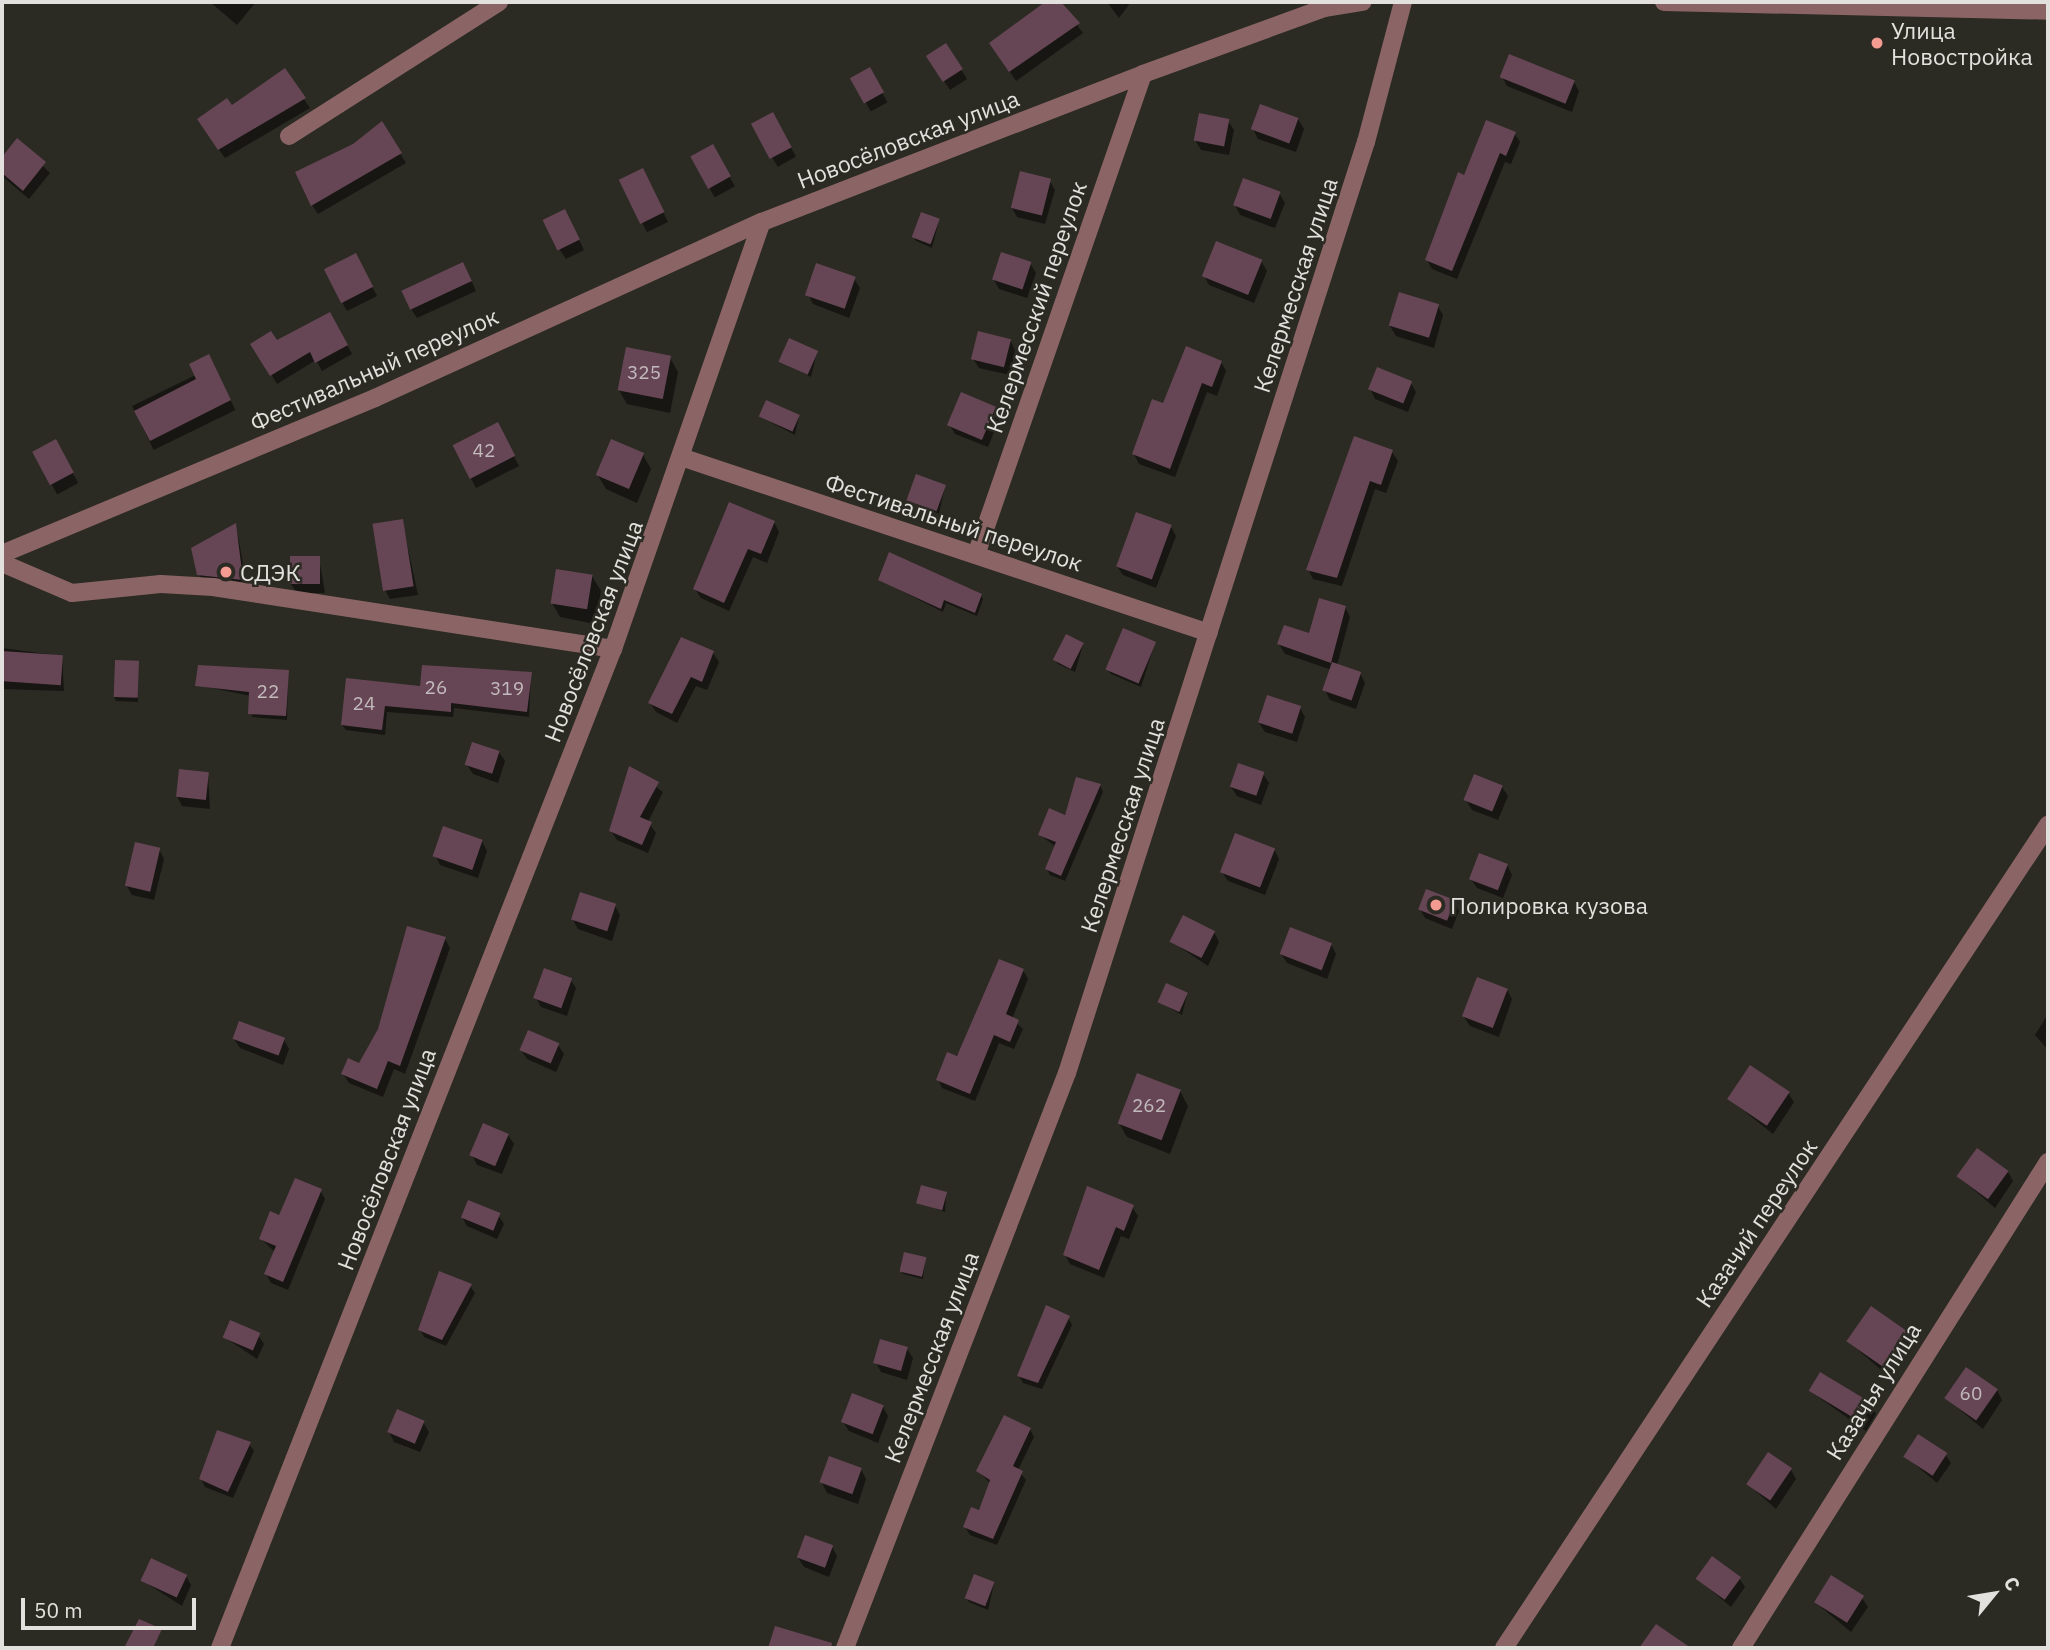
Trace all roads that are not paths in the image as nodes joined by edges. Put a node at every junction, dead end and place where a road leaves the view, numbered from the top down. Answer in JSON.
{"nodes":[{"id":1,"x":499,"y":2,"type":"edge"},
{"id":2,"x":1363,"y":2,"type":"edge"},
{"id":3,"x":1403,"y":2,"type":"edge"},
{"id":4,"x":1664,"y":2,"type":"edge"},
{"id":5,"x":2048,"y":11,"type":"edge"},
{"id":6,"x":1143,"y":74,"type":"junction"},
{"id":7,"x":289,"y":136,"type":"dead end"},
{"id":8,"x":762,"y":222,"type":"junction"},
{"id":9,"x":684,"y":457,"type":"junction"},
{"id":10,"x":2,"y":554,"type":"edge"},
{"id":11,"x":976,"y":555,"type":"junction"},
{"id":12,"x":2,"y":563,"type":"edge"},
{"id":13,"x":1209,"y":633,"type":"junction"},
{"id":14,"x":613,"y":649,"type":"junction"},
{"id":15,"x":2048,"y":825,"type":"edge"},
{"id":16,"x":2048,"y":1162,"type":"edge"},
{"id":17,"x":220,"y":1648,"type":"edge"},
{"id":18,"x":845,"y":1648,"type":"edge"},
{"id":19,"x":1504,"y":1648,"type":"edge"},
{"id":20,"x":1741,"y":1648,"type":"edge"}],
"edges":[{"from":1,"to":7,"type":"street"},
{"from":2,"to":6,"type":"street","name":"Новосёловская улица"},
{"from":3,"to":13,"type":"street","name":"Келермесская улица"},
{"from":4,"to":5,"type":"street"},
{"from":6,"to":8,"type":"street","name":"Новосёловская улица"},
{"from":6,"to":11,"type":"street","name":"Келермесский переулок"},
{"from":8,"to":9,"type":"street","name":"Новосёловская улица"},
{"from":8,"to":10,"type":"street","name":"Фестивальный переулок"},
{"from":9,"to":11,"type":"street","name":"Фестивальный переулок"},
{"from":9,"to":14,"type":"street","name":"Новосёловская улица"},
{"from":11,"to":13,"type":"street","name":"Фестивальный переулок"},
{"from":12,"to":14,"type":"street"},
{"from":13,"to":18,"type":"street","name":"Келермесская улица"},
{"from":14,"to":17,"type":"street","name":"Новосёловская улица"},
{"from":15,"to":19,"type":"street","name":"Казачий переулок"},
{"from":16,"to":20,"type":"street","name":"Казачья улица"}]}
